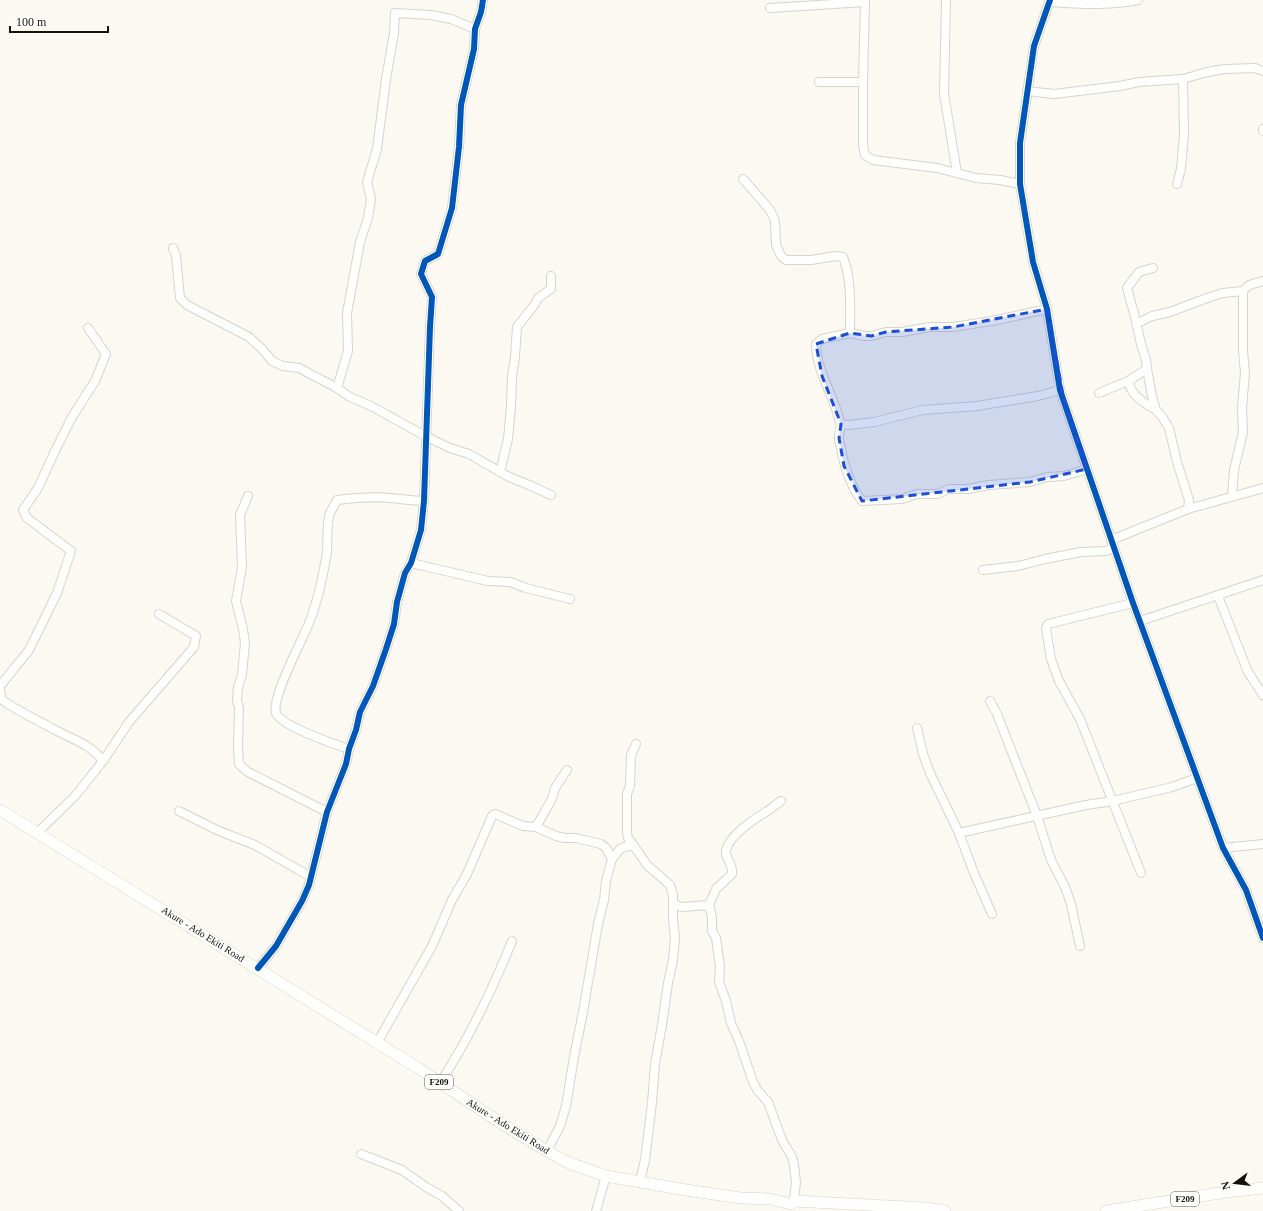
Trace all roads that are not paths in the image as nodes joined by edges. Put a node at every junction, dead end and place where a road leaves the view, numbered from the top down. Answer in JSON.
{"nodes":[{"id":1,"x":483,"y":0,"type":"edge"},
{"id":2,"x":946,"y":0,"type":"edge"},
{"id":3,"x":1138,"y":0,"type":"edge"},
{"id":4,"x":865,"y":1,"type":"edge"},
{"id":5,"x":1050,"y":1,"type":"edge"},
{"id":6,"x":770,"y":8,"type":"dead end"},
{"id":7,"x":475,"y":29,"type":"junction"},
{"id":8,"x":1263,"y":71,"type":"edge"},
{"id":9,"x":1183,"y":79,"type":"junction"},
{"id":10,"x":819,"y":82,"type":"dead end"},
{"id":11,"x":863,"y":82,"type":"junction"},
{"id":12,"x":1027,"y":91,"type":"junction"},
{"id":13,"x":957,"y":173,"type":"junction"},
{"id":14,"x":743,"y":179,"type":"dead end"},
{"id":15,"x":1020,"y":184,"type":"junction"},
{"id":16,"x":1177,"y":184,"type":"dead end"},
{"id":17,"x":174,"y":248,"type":"dead end"},
{"id":18,"x":1153,"y":268,"type":"dead end"},
{"id":19,"x":551,"y":276,"type":"dead end"},
{"id":20,"x":1263,"y":281,"type":"edge"},
{"id":21,"x":1243,"y":291,"type":"junction"},
{"id":22,"x":1047,"y":309,"type":"junction"},
{"id":23,"x":1136,"y":324,"type":"junction"},
{"id":24,"x":88,"y":328,"type":"dead end"},
{"id":25,"x":850,"y":333,"type":"junction"},
{"id":26,"x":1147,"y":369,"type":"junction"},
{"id":27,"x":1128,"y":381,"type":"junction"},
{"id":28,"x":337,"y":388,"type":"junction"},
{"id":29,"x":1060,"y":390,"type":"junction"},
{"id":30,"x":1099,"y":393,"type":"dead end"},
{"id":31,"x":1156,"y":410,"type":"junction"},
{"id":32,"x":841,"y":424,"type":"junction"},
{"id":33,"x":427,"y":437,"type":"junction"},
{"id":34,"x":1087,"y":468,"type":"junction"},
{"id":35,"x":500,"y":472,"type":"junction"},
{"id":36,"x":1263,"y":488,"type":"edge"},
{"id":37,"x":551,"y":495,"type":"dead end"},
{"id":38,"x":248,"y":496,"type":"dead end"},
{"id":39,"x":1232,"y":496,"type":"junction"},
{"id":40,"x":424,"y":501,"type":"junction"},
{"id":41,"x":1188,"y":509,"type":"junction"},
{"id":42,"x":1112,"y":544,"type":"junction"},
{"id":43,"x":411,"y":563,"type":"junction"},
{"id":44,"x":982,"y":570,"type":"dead end"},
{"id":45,"x":1263,"y":580,"type":"edge"},
{"id":46,"x":1218,"y":596,"type":"junction"},
{"id":47,"x":570,"y":599,"type":"dead end"},
{"id":48,"x":1133,"y":603,"type":"junction"},
{"id":49,"x":159,"y":614,"type":"dead end"},
{"id":50,"x":1140,"y":621,"type":"junction"},
{"id":51,"x":0,"y":687,"type":"edge"},
{"id":52,"x":1263,"y":695,"type":"edge"},
{"id":53,"x":990,"y":701,"type":"dead end"},
{"id":54,"x":917,"y":728,"type":"dead end"},
{"id":55,"x":636,"y":744,"type":"dead end"},
{"id":56,"x":348,"y":749,"type":"junction"},
{"id":57,"x":104,"y":761,"type":"junction"},
{"id":58,"x":567,"y":770,"type":"dead end"},
{"id":59,"x":1197,"y":778,"type":"junction"},
{"id":60,"x":781,"y":801,"type":"dead end"},
{"id":61,"x":1113,"y":801,"type":"junction"},
{"id":62,"x":0,"y":810,"type":"edge"},
{"id":63,"x":179,"y":811,"type":"dead end"},
{"id":64,"x":327,"y":812,"type":"junction"},
{"id":65,"x":1036,"y":816,"type":"junction"},
{"id":66,"x":536,"y":827,"type":"junction"},
{"id":67,"x":37,"y":833,"type":"junction"},
{"id":68,"x":627,"y":833,"type":"junction"},
{"id":69,"x":959,"y":833,"type":"junction"},
{"id":70,"x":1263,"y":844,"type":"edge"},
{"id":71,"x":634,"y":846,"type":"junction"},
{"id":72,"x":1223,"y":848,"type":"junction"},
{"id":73,"x":620,"y":849,"type":"junction"},
{"id":74,"x":612,"y":859,"type":"junction"},
{"id":75,"x":1141,"y":873,"type":"dead end"},
{"id":76,"x":311,"y":877,"type":"junction"},
{"id":77,"x":673,"y":904,"type":"junction"},
{"id":78,"x":709,"y":905,"type":"junction"},
{"id":79,"x":992,"y":914,"type":"dead end"},
{"id":80,"x":1263,"y":938,"type":"edge"},
{"id":81,"x":512,"y":941,"type":"dead end"},
{"id":82,"x":1080,"y":946,"type":"dead end"},
{"id":83,"x":258,"y":968,"type":"junction"},
{"id":84,"x":377,"y":1043,"type":"junction"},
{"id":85,"x":440,"y":1083,"type":"junction"},
{"id":86,"x":547,"y":1151,"type":"junction"},
{"id":87,"x":361,"y":1154,"type":"dead end"},
{"id":88,"x":606,"y":1176,"type":"junction"},
{"id":89,"x":640,"y":1182,"type":"junction"},
{"id":90,"x":1263,"y":1188,"type":"edge"},
{"id":91,"x":792,"y":1205,"type":"edge"},
{"id":92,"x":459,"y":1211,"type":"edge"},
{"id":93,"x":596,"y":1211,"type":"edge"},
{"id":94,"x":945,"y":1211,"type":"edge"},
{"id":95,"x":1106,"y":1211,"type":"edge"}],
"edges":[{"from":1,"to":7,"type":"street"},
{"from":2,"to":13,"type":"street"},
{"from":3,"to":5,"type":"street"},
{"from":4,"to":6,"type":"street"},
{"from":4,"to":11,"type":"street"},
{"from":5,"to":12,"type":"street"},
{"from":7,"to":28,"type":"street"},
{"from":7,"to":33,"type":"street"},
{"from":8,"to":9,"type":"street"},
{"from":9,"to":12,"type":"street"},
{"from":9,"to":16,"type":"street"},
{"from":10,"to":11,"type":"street"},
{"from":11,"to":13,"type":"street"},
{"from":12,"to":15,"type":"street"},
{"from":13,"to":15,"type":"street"},
{"from":14,"to":25,"type":"street"},
{"from":15,"to":22,"type":"street"},
{"from":17,"to":28,"type":"street"},
{"from":18,"to":23,"type":"street"},
{"from":19,"to":35,"type":"street"},
{"from":20,"to":21,"type":"street"},
{"from":21,"to":23,"type":"street"},
{"from":21,"to":39,"type":"street"},
{"from":22,"to":25,"type":"street"},
{"from":22,"to":29,"type":"street"},
{"from":23,"to":26,"type":"street"},
{"from":24,"to":51,"type":"street"},
{"from":25,"to":32,"type":"street"},
{"from":26,"to":27,"type":"street"},
{"from":26,"to":31,"type":"street"},
{"from":27,"to":30,"type":"street"},
{"from":27,"to":31,"type":"street"},
{"from":28,"to":33,"type":"street"},
{"from":29,"to":32,"type":"street"},
{"from":29,"to":34,"type":"street"},
{"from":31,"to":41,"type":"street"},
{"from":32,"to":34,"type":"street"},
{"from":33,"to":35,"type":"street"},
{"from":33,"to":40,"type":"street"},
{"from":34,"to":42,"type":"street"},
{"from":35,"to":37,"type":"street"},
{"from":36,"to":39,"type":"street"},
{"from":38,"to":64,"type":"street"},
{"from":39,"to":41,"type":"street"},
{"from":40,"to":43,"type":"street"},
{"from":40,"to":56,"type":"street"},
{"from":41,"to":42,"type":"street"},
{"from":42,"to":44,"type":"street"},
{"from":42,"to":48,"type":"street"},
{"from":43,"to":47,"type":"street"},
{"from":43,"to":56,"type":"street"},
{"from":45,"to":46,"type":"street"},
{"from":46,"to":50,"type":"street"},
{"from":46,"to":52,"type":"street"},
{"from":48,"to":50,"type":"street"},
{"from":48,"to":61,"type":"street"},
{"from":49,"to":57,"type":"street"},
{"from":50,"to":59,"type":"street"},
{"from":51,"to":57,"type":"street"},
{"from":53,"to":65,"type":"street"},
{"from":54,"to":69,"type":"street"},
{"from":55,"to":68,"type":"street"},
{"from":56,"to":64,"type":"street"},
{"from":57,"to":67,"type":"street"},
{"from":58,"to":66,"type":"street"},
{"from":59,"to":61,"type":"street"},
{"from":59,"to":72,"type":"street"},
{"from":60,"to":78,"type":"street"},
{"from":61,"to":65,"type":"street"},
{"from":61,"to":75,"type":"street"},
{"from":62,"to":67,"type":"main road","name":"Akure - Ado Ekiti Road","number":"F209"},
{"from":63,"to":76,"type":"street"},
{"from":64,"to":76,"type":"street"},
{"from":65,"to":69,"type":"street"},
{"from":65,"to":82,"type":"street"},
{"from":66,"to":74,"type":"street"},
{"from":66,"to":84,"type":"street"},
{"from":67,"to":83,"type":"main road","name":"Akure - Ado Ekiti Road","number":"F209"},
{"from":68,"to":71,"type":"street"},
{"from":68,"to":73,"type":"street"},
{"from":69,"to":79,"type":"street"},
{"from":70,"to":72,"type":"street"},
{"from":71,"to":73,"type":"street"},
{"from":71,"to":77,"type":"street"},
{"from":72,"to":80,"type":"street"},
{"from":73,"to":74,"type":"street"},
{"from":74,"to":86,"type":"street"},
{"from":76,"to":83,"type":"street"},
{"from":77,"to":78,"type":"street"},
{"from":77,"to":89,"type":"street"},
{"from":78,"to":91,"type":"street"},
{"from":81,"to":85,"type":"street"},
{"from":83,"to":84,"type":"main road","name":"Akure - Ado Ekiti Road","number":"F209"},
{"from":84,"to":85,"type":"main road","name":"Akure - Ado Ekiti Road","number":"F209"},
{"from":85,"to":86,"type":"main road","name":"Akure - Ado Ekiti Road","number":"F209"},
{"from":86,"to":88,"type":"main road","name":"Akure - Ado Ekiti Road","number":"F209"},
{"from":87,"to":92,"type":"street"},
{"from":88,"to":89,"type":"main road","name":"Akure - Ado Ekiti Road","number":"F209"},
{"from":88,"to":93,"type":"street"},
{"from":89,"to":91,"type":"main road","name":"Akure - Ado Ekiti Road","number":"F209"},
{"from":90,"to":95,"type":"main road","number":"F209"},
{"from":91,"to":94,"type":"main road","name":"Akure - Ado Ekiti Road","number":"F209"}]}
